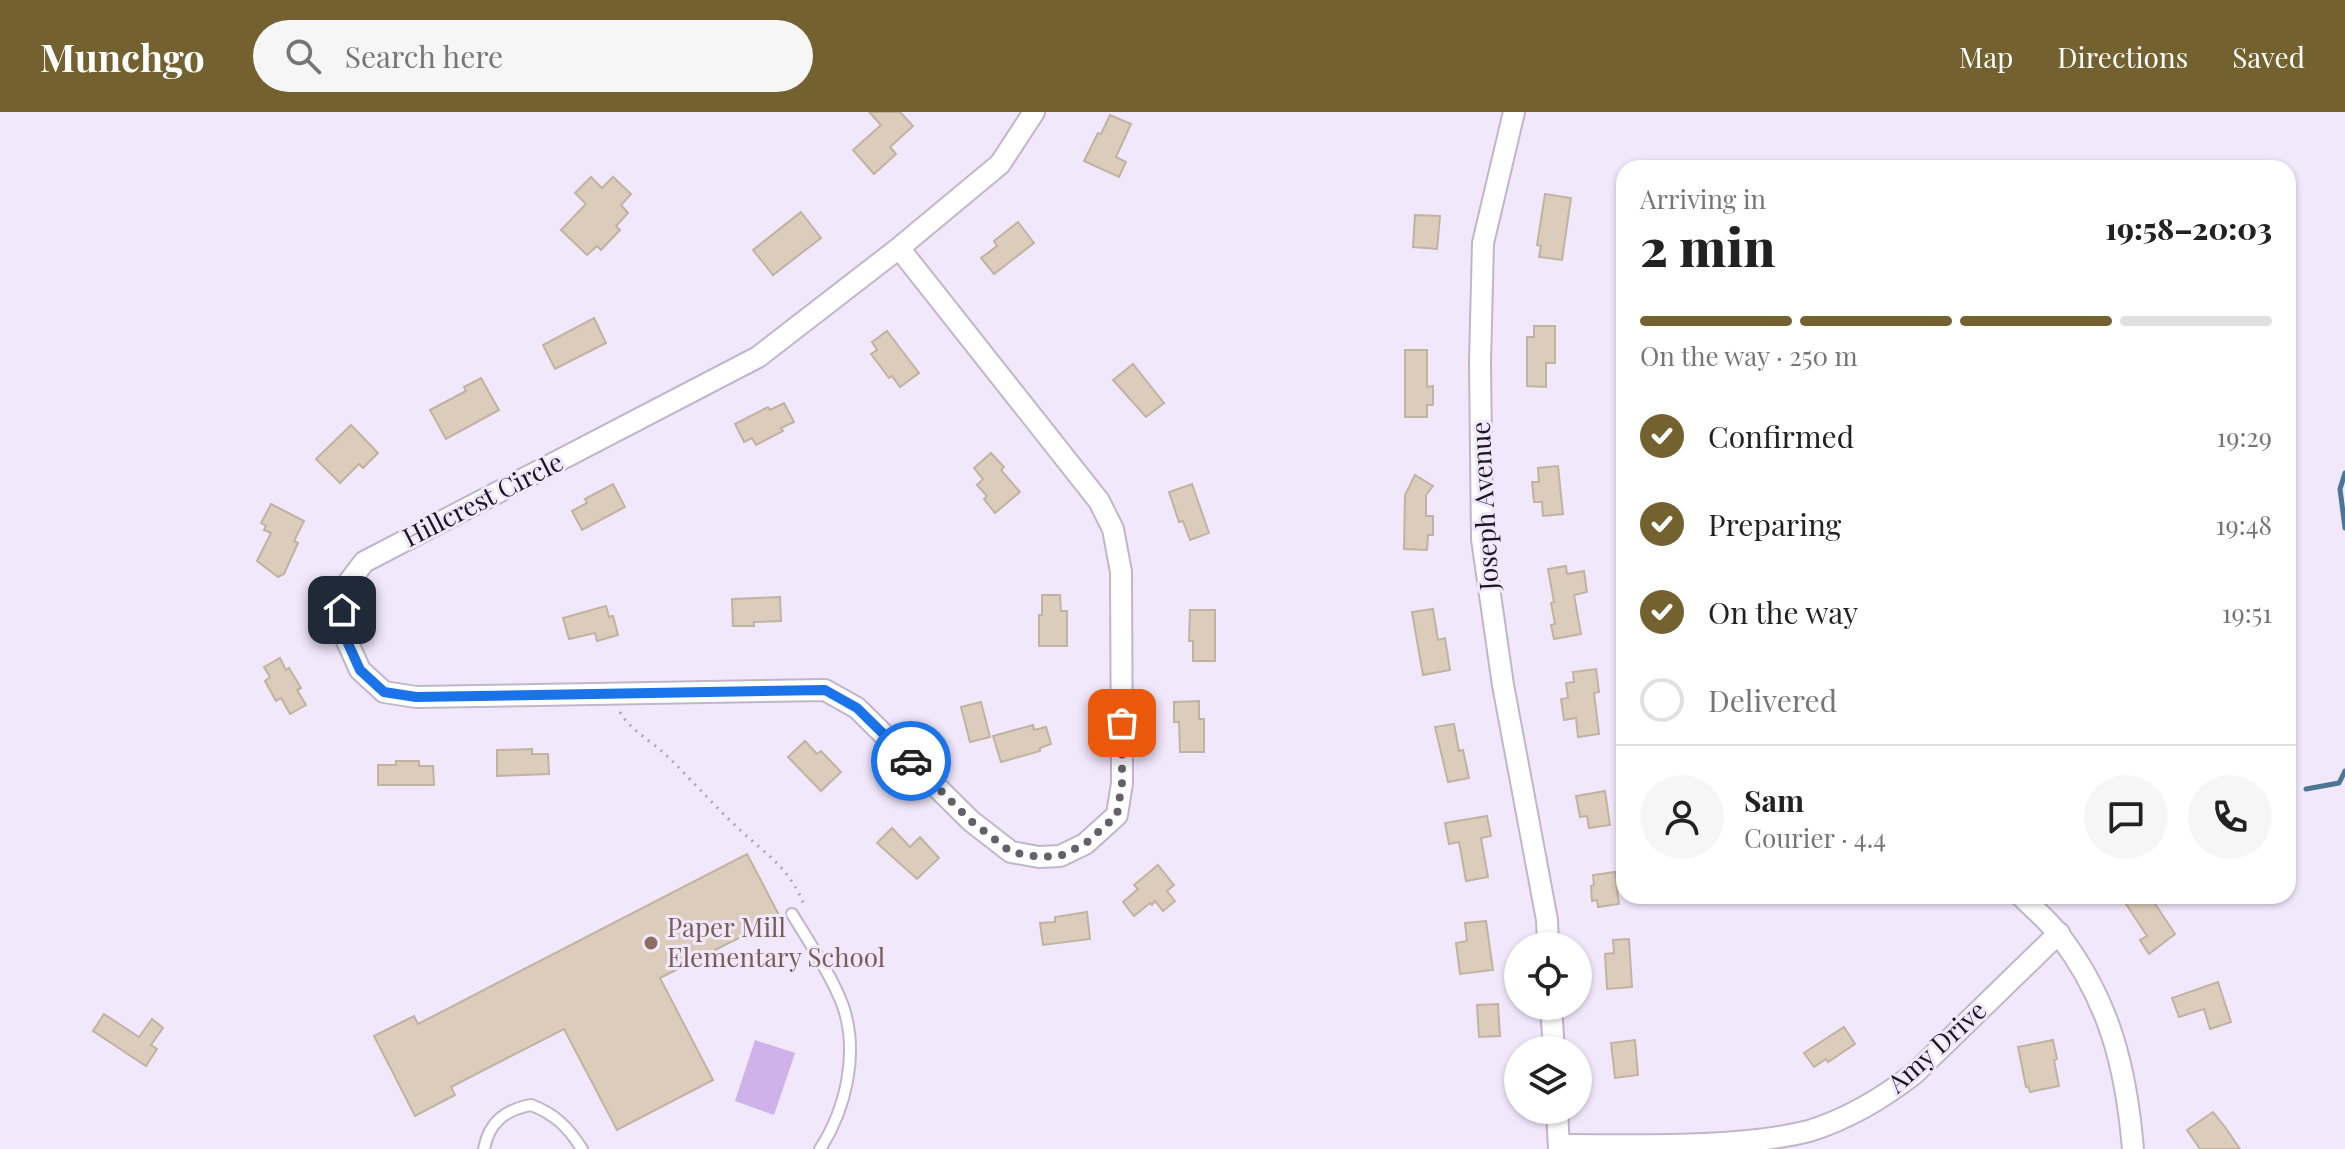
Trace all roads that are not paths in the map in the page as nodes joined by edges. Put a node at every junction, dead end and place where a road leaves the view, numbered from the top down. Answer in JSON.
{"nodes":[{"id":1,"x":1034,"y":112,"type":"edge"},
{"id":2,"x":1514,"y":112,"type":"edge"},
{"id":3,"x":899,"y":248,"type":"junction"},
{"id":4,"x":2029,"y":904,"type":"edge"},
{"id":5,"x":792,"y":914,"type":"road end"},
{"id":6,"x":1547,"y":932,"type":"edge"},
{"id":7,"x":2059,"y":933,"type":"junction"},
{"id":8,"x":1558,"y":1124,"type":"edge"},
{"id":9,"x":1559,"y":1147,"type":"edge"},
{"id":10,"x":484,"y":1149,"type":"edge"},
{"id":11,"x":582,"y":1149,"type":"edge"},
{"id":12,"x":820,"y":1149,"type":"edge"},
{"id":13,"x":2133,"y":1149,"type":"edge"}],
"edges":[{"from":1,"to":3,"type":"street","name":"Hillcrest Circle"},
{"from":2,"to":6,"type":"street","name":"Joseph Avenue"},
{"from":3,"to":3,"type":"street","name":"Hillcrest Circle"},
{"from":4,"to":7,"type":"street"},
{"from":5,"to":12,"type":"lane"},
{"from":7,"to":9,"type":"street","name":"Amy Drive"},
{"from":7,"to":13,"type":"street"},
{"from":8,"to":9,"type":"street"},
{"from":10,"to":11,"type":"lane"}]}
